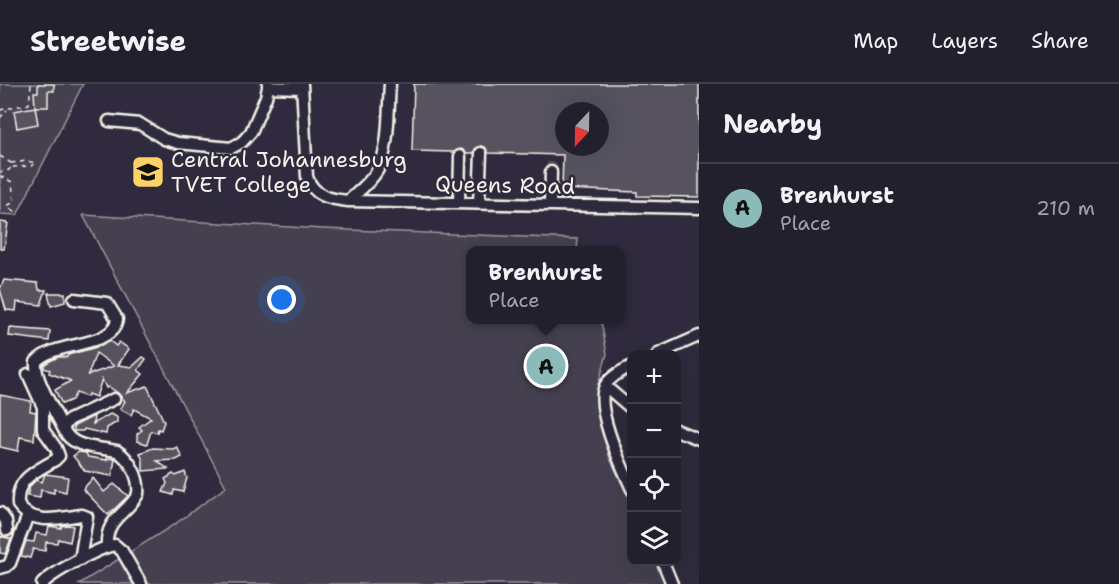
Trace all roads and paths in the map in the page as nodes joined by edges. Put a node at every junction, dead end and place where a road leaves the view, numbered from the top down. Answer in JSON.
{"nodes":[{"id":1,"x":31,"y":84,"type":"edge"},
{"id":2,"x":390,"y":84,"type":"edge"},
{"id":3,"x":268,"y":86,"type":"edge"},
{"id":4,"x":302,"y":86,"type":"edge"},
{"id":5,"x":7,"y":109,"type":"junction"},
{"id":6,"x":0,"y":110,"type":"edge"},
{"id":7,"x":0,"y":118,"type":"edge"},
{"id":8,"x":109,"y":121,"type":"dead end"},
{"id":9,"x":481,"y":153,"type":"dead end"},
{"id":10,"x":0,"y":156,"type":"edge"},
{"id":11,"x":459,"y":156,"type":"dead end"},
{"id":12,"x":10,"y":163,"type":"junction"},
{"id":13,"x":12,"y":166,"type":"junction"},
{"id":14,"x":0,"y":172,"type":"edge"},
{"id":15,"x":551,"y":172,"type":"tunnel mouth"},
{"id":16,"x":0,"y":176,"type":"edge"},
{"id":17,"x":348,"y":201,"type":"junction"},
{"id":18,"x":459,"y":203,"type":"junction"},
{"id":19,"x":479,"y":203,"type":"junction"},
{"id":20,"x":550,"y":205,"type":"junction"},
{"id":21,"x":699,"y":208,"type":"edge"},
{"id":22,"x":12,"y":210,"type":"dead end"},
{"id":23,"x":74,"y":299,"type":"dead end"},
{"id":24,"x":699,"y":336,"type":"edge"},
{"id":25,"x":667,"y":350,"type":"edge"},
{"id":26,"x":627,"y":369,"type":"edge"},
{"id":27,"x":28,"y":374,"type":"dead end"},
{"id":28,"x":605,"y":386,"type":"junction"},
{"id":29,"x":114,"y":399,"type":"dead end"},
{"id":30,"x":627,"y":405,"type":"edge"},
{"id":31,"x":63,"y":428,"type":"junction"},
{"id":32,"x":681,"y":432,"type":"edge"},
{"id":33,"x":699,"y":439,"type":"edge"},
{"id":34,"x":627,"y":477,"type":"edge"},
{"id":35,"x":0,"y":513,"type":"edge"},
{"id":36,"x":28,"y":515,"type":"junction"},
{"id":37,"x":7,"y":530,"type":"dead end"},
{"id":38,"x":107,"y":547,"type":"junction"},
{"id":39,"x":80,"y":560,"type":"junction"},
{"id":40,"x":665,"y":566,"type":"edge"},
{"id":41,"x":0,"y":568,"type":"edge"},
{"id":42,"x":42,"y":584,"type":"edge"},
{"id":43,"x":141,"y":584,"type":"edge"},
{"id":44,"x":672,"y":584,"type":"edge"}],
"edges":[{"from":1,"to":5,"type":"path"},
{"from":2,"to":17,"type":"street"},
{"from":3,"to":4,"type":"street"},
{"from":3,"to":8,"type":"street"},
{"from":4,"to":17,"type":"street","name":"Queens Road"},
{"from":5,"to":6,"type":"path"},
{"from":5,"to":7,"type":"path"},
{"from":9,"to":19,"type":"street"},
{"from":10,"to":12,"type":"path"},
{"from":11,"to":18,"type":"street"},
{"from":12,"to":13,"type":"path"},
{"from":12,"to":13,"type":"path"},
{"from":13,"to":14,"type":"path"},
{"from":15,"to":20,"type":"street"},
{"from":16,"to":22,"type":"path"},
{"from":17,"to":18,"type":"street","name":"Queens Road"},
{"from":18,"to":19,"type":"street","name":"Queens Road"},
{"from":19,"to":20,"type":"street","name":"Queens Road"},
{"from":20,"to":21,"type":"street","name":"Queens Road"},
{"from":23,"to":31,"type":"street"},
{"from":24,"to":25,"type":"street"},
{"from":26,"to":28,"type":"street"},
{"from":27,"to":36,"type":"street"},
{"from":28,"to":30,"type":"street"},
{"from":28,"to":34,"type":"street"},
{"from":29,"to":31,"type":"street"},
{"from":31,"to":38,"type":"street"},
{"from":32,"to":33,"type":"street"},
{"from":35,"to":37,"type":"street"},
{"from":36,"to":39,"type":"street"},
{"from":36,"to":41,"type":"street"},
{"from":38,"to":39,"type":"street"},
{"from":38,"to":43,"type":"street"},
{"from":39,"to":42,"type":"street"},
{"from":40,"to":44,"type":"street"}]}
